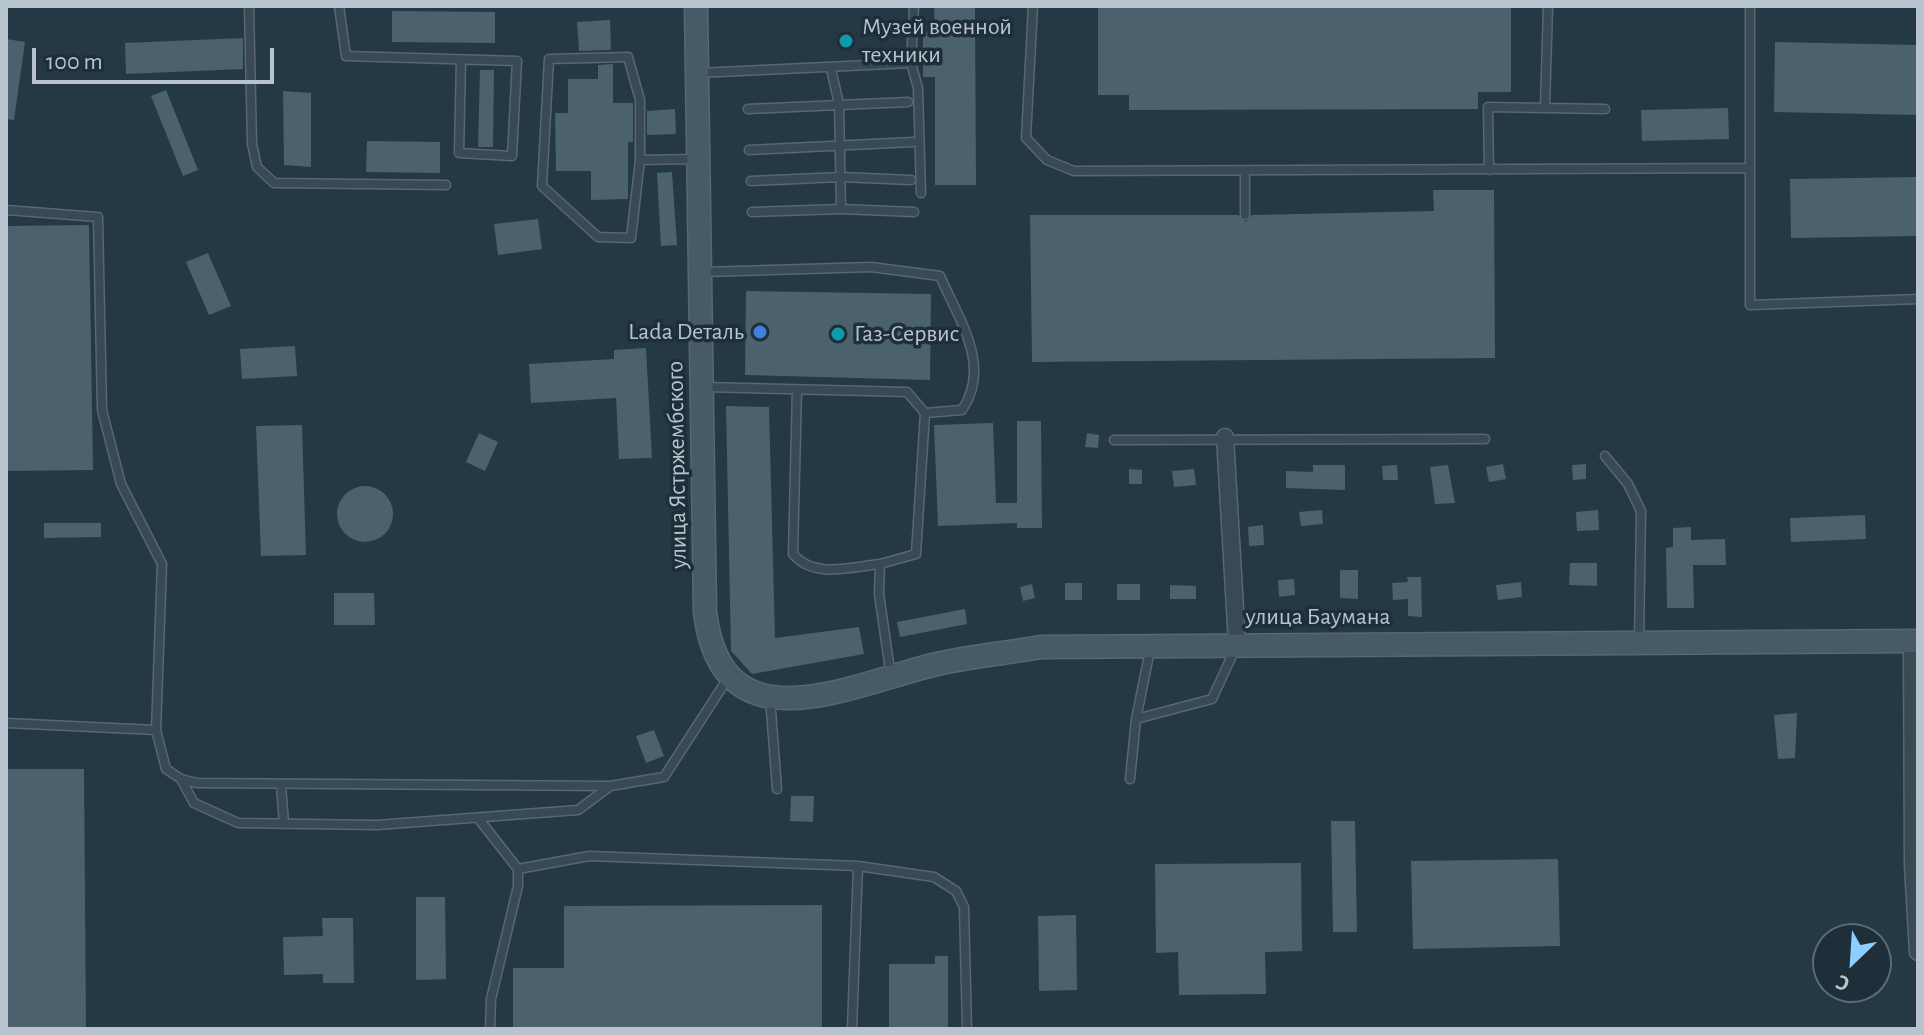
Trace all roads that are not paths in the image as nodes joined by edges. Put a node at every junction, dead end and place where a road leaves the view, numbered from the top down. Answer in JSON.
{"nodes":[{"id":1,"x":249,"y":6,"type":"edge"},
{"id":2,"x":339,"y":6,"type":"edge"},
{"id":3,"x":696,"y":6,"type":"edge"},
{"id":4,"x":914,"y":6,"type":"edge"},
{"id":5,"x":1033,"y":6,"type":"edge"},
{"id":6,"x":1548,"y":6,"type":"edge"},
{"id":7,"x":1750,"y":6,"type":"edge"},
{"id":8,"x":461,"y":60,"type":"junction"},
{"id":9,"x":911,"y":63,"type":"junction"},
{"id":10,"x":831,"y":69,"type":"junction"},
{"id":11,"x":697,"y":73,"type":"junction"},
{"id":12,"x":908,"y":102,"type":"dead end"},
{"id":13,"x":839,"y":104,"type":"junction"},
{"id":14,"x":1545,"y":106,"type":"junction"},
{"id":15,"x":748,"y":109,"type":"dead end"},
{"id":16,"x":1605,"y":109,"type":"dead end"},
{"id":17,"x":913,"y":142,"type":"dead end"},
{"id":18,"x":840,"y":143,"type":"junction"},
{"id":19,"x":749,"y":150,"type":"dead end"},
{"id":20,"x":698,"y":159,"type":"junction"},
{"id":21,"x":640,"y":160,"type":"junction"},
{"id":22,"x":1748,"y":168,"type":"junction"},
{"id":23,"x":1489,"y":170,"type":"junction"},
{"id":24,"x":1245,"y":173,"type":"junction"},
{"id":25,"x":841,"y":177,"type":"junction"},
{"id":26,"x":911,"y":180,"type":"dead end"},
{"id":27,"x":751,"y":181,"type":"dead end"},
{"id":28,"x":446,"y":185,"type":"dead end"},
{"id":29,"x":921,"y":193,"type":"dead end"},
{"id":30,"x":841,"y":209,"type":"junction"},
{"id":31,"x":6,"y":210,"type":"edge"},
{"id":32,"x":752,"y":212,"type":"dead end"},
{"id":33,"x":914,"y":212,"type":"dead end"},
{"id":34,"x":1245,"y":215,"type":"dead end"},
{"id":35,"x":700,"y":272,"type":"junction"},
{"id":36,"x":1918,"y":299,"type":"edge"},
{"id":37,"x":701,"y":387,"type":"junction"},
{"id":38,"x":797,"y":390,"type":"junction"},
{"id":39,"x":925,"y":413,"type":"junction"},
{"id":40,"x":1225,"y":437,"type":"junction"},
{"id":41,"x":1485,"y":439,"type":"dead end"},
{"id":42,"x":1114,"y":440,"type":"dead end"},
{"id":43,"x":1605,"y":456,"type":"dead end"},
{"id":44,"x":880,"y":564,"type":"junction"},
{"id":45,"x":1915,"y":641,"type":"edge"},
{"id":46,"x":1639,"y":642,"type":"junction"},
{"id":47,"x":1237,"y":643,"type":"junction"},
{"id":48,"x":1151,"y":645,"type":"junction"},
{"id":49,"x":728,"y":677,"type":"junction"},
{"id":50,"x":891,"y":677,"type":"junction"},
{"id":51,"x":770,"y":697,"type":"junction"},
{"id":52,"x":1136,"y":719,"type":"junction"},
{"id":53,"x":6,"y":723,"type":"edge"},
{"id":54,"x":156,"y":730,"type":"junction"},
{"id":55,"x":181,"y":779,"type":"junction"},
{"id":56,"x":1130,"y":779,"type":"dead end"},
{"id":57,"x":281,"y":785,"type":"junction"},
{"id":58,"x":610,"y":786,"type":"junction"},
{"id":59,"x":777,"y":789,"type":"dead end"},
{"id":60,"x":478,"y":818,"type":"junction"},
{"id":61,"x":284,"y":824,"type":"junction"},
{"id":62,"x":858,"y":866,"type":"junction"},
{"id":63,"x":518,"y":869,"type":"junction"},
{"id":64,"x":1918,"y":952,"type":"edge"},
{"id":65,"x":490,"y":1029,"type":"edge"},
{"id":66,"x":852,"y":1029,"type":"edge"},
{"id":67,"x":967,"y":1029,"type":"edge"}],
"edges":[{"from":1,"to":28,"type":"lane"},
{"from":2,"to":8,"type":"lane"},
{"from":3,"to":11,"type":"main road","name":"улица Ястржембского"},
{"from":4,"to":9,"type":"lane"},
{"from":5,"to":24,"type":"lane"},
{"from":6,"to":14,"type":"lane"},
{"from":7,"to":22,"type":"lane"},
{"from":8,"to":8,"type":"lane"},
{"from":9,"to":10,"type":"lane"},
{"from":9,"to":29,"type":"lane"},
{"from":10,"to":11,"type":"lane"},
{"from":10,"to":13,"type":"lane"},
{"from":11,"to":20,"type":"main road","name":"улица Ястржембского"},
{"from":12,"to":13,"type":"lane"},
{"from":13,"to":15,"type":"lane"},
{"from":13,"to":18,"type":"lane"},
{"from":14,"to":16,"type":"lane"},
{"from":14,"to":23,"type":"lane"},
{"from":17,"to":18,"type":"lane"},
{"from":18,"to":19,"type":"lane"},
{"from":18,"to":25,"type":"lane"},
{"from":20,"to":21,"type":"lane"},
{"from":20,"to":35,"type":"main road","name":"улица Ястржембского"},
{"from":21,"to":21,"type":"lane"},
{"from":22,"to":23,"type":"lane"},
{"from":22,"to":36,"type":"lane"},
{"from":23,"to":24,"type":"lane"},
{"from":24,"to":34,"type":"lane"},
{"from":25,"to":26,"type":"lane"},
{"from":25,"to":27,"type":"lane"},
{"from":25,"to":30,"type":"lane"},
{"from":30,"to":32,"type":"lane"},
{"from":30,"to":33,"type":"lane"},
{"from":31,"to":54,"type":"lane"},
{"from":35,"to":37,"type":"main road","name":"улица Ястржембского"},
{"from":35,"to":39,"type":"lane"},
{"from":37,"to":38,"type":"lane"},
{"from":37,"to":49,"type":"main road","name":"улица Ястржембского"},
{"from":38,"to":39,"type":"lane"},
{"from":38,"to":44,"type":"lane"},
{"from":39,"to":44,"type":"lane"},
{"from":40,"to":41,"type":"lane"},
{"from":40,"to":42,"type":"lane"},
{"from":40,"to":47,"type":"street"},
{"from":43,"to":46,"type":"lane"},
{"from":44,"to":50,"type":"lane"},
{"from":45,"to":46,"type":"main road","name":"улица Баумана"},
{"from":45,"to":64,"type":"street"},
{"from":46,"to":47,"type":"main road","name":"улица Баумана"},
{"from":47,"to":48,"type":"main road","name":"улица Баумана"},
{"from":47,"to":52,"type":"lane"},
{"from":48,"to":50,"type":"main road","name":"улица Баумана"},
{"from":48,"to":52,"type":"lane"},
{"from":49,"to":51,"type":"main road","name":"улица Баумана"},
{"from":49,"to":58,"type":"lane"},
{"from":50,"to":51,"type":"main road","name":"улица Баумана"},
{"from":51,"to":59,"type":"lane"},
{"from":52,"to":56,"type":"lane"},
{"from":53,"to":54,"type":"lane"},
{"from":54,"to":55,"type":"lane"},
{"from":55,"to":57,"type":"lane"},
{"from":55,"to":61,"type":"lane"},
{"from":57,"to":58,"type":"lane"},
{"from":57,"to":61,"type":"lane"},
{"from":58,"to":60,"type":"lane"},
{"from":60,"to":61,"type":"lane"},
{"from":60,"to":63,"type":"lane"},
{"from":62,"to":63,"type":"lane"},
{"from":62,"to":66,"type":"lane"},
{"from":62,"to":67,"type":"lane"},
{"from":63,"to":65,"type":"lane"}]}
